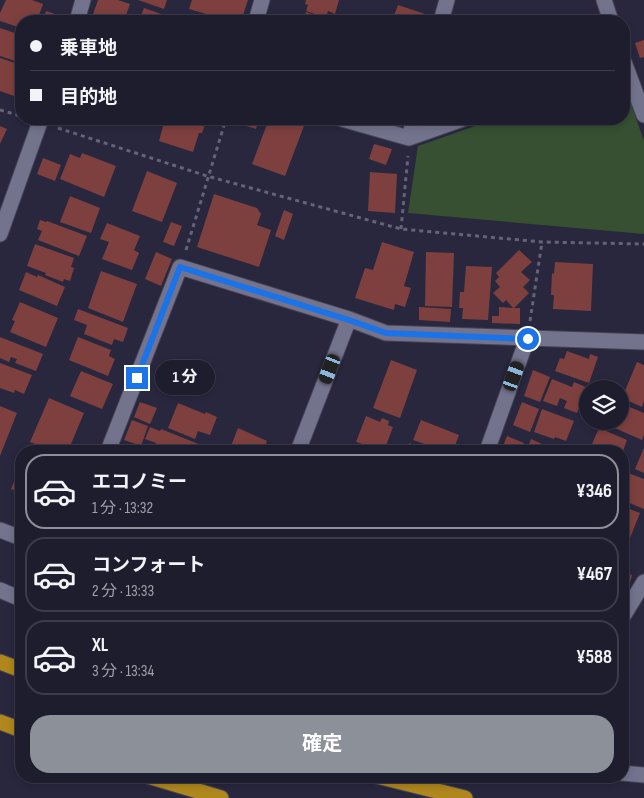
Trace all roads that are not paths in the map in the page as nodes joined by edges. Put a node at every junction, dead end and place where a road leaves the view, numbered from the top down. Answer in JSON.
{"nodes":[{"id":1,"x":83,"y":0,"type":"edge"},
{"id":2,"x":262,"y":0,"type":"edge"},
{"id":3,"x":447,"y":0,"type":"edge"},
{"id":4,"x":604,"y":0,"type":"edge"},
{"id":5,"x":79,"y":15,"type":"edge"},
{"id":6,"x":258,"y":15,"type":"edge"},
{"id":7,"x":443,"y":15,"type":"edge"},
{"id":8,"x":609,"y":15,"type":"edge"},
{"id":9,"x":630,"y":78,"type":"edge"},
{"id":10,"x":644,"y":115,"type":"edge"},
{"id":11,"x":38,"y":125,"type":"edge"},
{"id":12,"x":363,"y":125,"type":"edge"},
{"id":13,"x":412,"y":125,"type":"edge"},
{"id":14,"x":446,"y":125,"type":"edge"},
{"id":15,"x":409,"y":138,"type":"junction"},
{"id":16,"x":0,"y":234,"type":"edge"},
{"id":17,"x":349,"y":320,"type":"junction"},
{"id":18,"x":528,"y":339,"type":"junction"},
{"id":19,"x":644,"y":342,"type":"edge"},
{"id":20,"x":110,"y":445,"type":"edge"},
{"id":21,"x":300,"y":445,"type":"edge"},
{"id":22,"x":489,"y":445,"type":"edge"},
{"id":23,"x":0,"y":530,"type":"edge"},
{"id":24,"x":15,"y":536,"type":"edge"},
{"id":25,"x":644,"y":582,"type":"edge"},
{"id":26,"x":0,"y":590,"type":"edge"},
{"id":27,"x":15,"y":596,"type":"edge"},
{"id":28,"x":639,"y":602,"type":"edge"},
{"id":29,"x":629,"y":611,"type":"edge"},
{"id":30,"x":0,"y":662,"type":"edge"},
{"id":31,"x":15,"y":668,"type":"edge"},
{"id":32,"x":0,"y":722,"type":"edge"},
{"id":33,"x":15,"y":728,"type":"edge"},
{"id":34,"x":629,"y":774,"type":"edge"},
{"id":35,"x":644,"y":775,"type":"edge"},
{"id":36,"x":171,"y":783,"type":"edge"},
{"id":37,"x":405,"y":783,"type":"edge"},
{"id":38,"x":221,"y":798,"type":"edge"},
{"id":39,"x":465,"y":798,"type":"edge"}],
"edges":[{"from":1,"to":5,"type":"street"},
{"from":2,"to":6,"type":"street"},
{"from":3,"to":7,"type":"street"},
{"from":4,"to":8,"type":"street"},
{"from":9,"to":10,"type":"street"},
{"from":11,"to":16,"type":"street"},
{"from":12,"to":15,"type":"street"},
{"from":13,"to":15,"type":"street"},
{"from":14,"to":15,"type":"street"},
{"from":17,"to":18,"type":"street"},
{"from":17,"to":20,"type":"street"},
{"from":17,"to":21,"type":"street"},
{"from":18,"to":19,"type":"street"},
{"from":18,"to":22,"type":"street"},
{"from":23,"to":24,"type":"street"},
{"from":25,"to":28,"type":"street"},
{"from":26,"to":27,"type":"street"},
{"from":28,"to":29,"type":"street"},
{"from":30,"to":31,"type":"highway"},
{"from":32,"to":33,"type":"highway"},
{"from":34,"to":35,"type":"street"},
{"from":36,"to":38,"type":"highway"},
{"from":37,"to":39,"type":"highway"}]}
